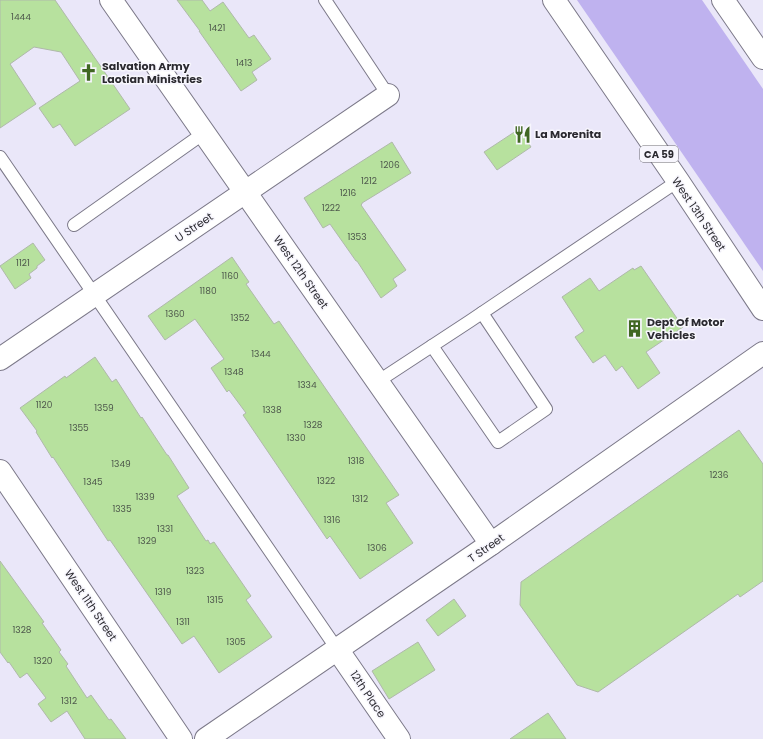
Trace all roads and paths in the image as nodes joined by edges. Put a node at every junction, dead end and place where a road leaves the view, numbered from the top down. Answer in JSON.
{"nodes":[{"id":1,"x":111,"y":0,"type":"edge"},
{"id":2,"x":325,"y":0,"type":"edge"},
{"id":3,"x":554,"y":0,"type":"edge"},
{"id":4,"x":723,"y":0,"type":"edge"},
{"id":5,"x":763,"y":58,"type":"edge"},
{"id":6,"x":388,"y":95,"type":"joint"},
{"id":7,"x":204,"y":133,"type":"junction"},
{"id":8,"x":0,"y":157,"type":"edge"},
{"id":9,"x":678,"y":181,"type":"junction"},
{"id":10,"x":245,"y":193,"type":"junction"},
{"id":11,"x":74,"y":225,"type":"dead end"},
{"id":12,"x":94,"y":295,"type":"junction"},
{"id":13,"x":763,"y":309,"type":"edge"},
{"id":14,"x":482,"y":313,"type":"junction"},
{"id":15,"x":432,"y":346,"type":"junction"},
{"id":16,"x":763,"y":353,"type":"edge"},
{"id":17,"x":0,"y":359,"type":"edge"},
{"id":18,"x":377,"y":382,"type":"junction"},
{"id":19,"x":0,"y":471,"type":"edge"},
{"id":20,"x":491,"y":544,"type":"junction"},
{"id":21,"x":337,"y":649,"type":"junction"},
{"id":22,"x":181,"y":739,"type":"edge"},
{"id":23,"x":206,"y":739,"type":"edge"},
{"id":24,"x":399,"y":739,"type":"edge"}],
"edges":[{"from":1,"to":7,"type":"main road","name":"West 12th Street"},
{"from":2,"to":6,"type":"lane"},
{"from":3,"to":9,"type":"main road","name":"West 13th Street","number":"CA 59"},
{"from":4,"to":5,"type":"main road"},
{"from":6,"to":10,"type":"main road","name":"U Street"},
{"from":7,"to":10,"type":"main road","name":"West 12th Street"},
{"from":7,"to":11,"type":"lane"},
{"from":8,"to":12,"type":"lane"},
{"from":9,"to":13,"type":"main road","name":"West 13th Street","number":"CA 59"},
{"from":9,"to":14,"type":"lane"},
{"from":10,"to":12,"type":"main road","name":"U Street"},
{"from":10,"to":18,"type":"main road","name":"West 12th Street"},
{"from":12,"to":17,"type":"main road","name":"U Street"},
{"from":12,"to":21,"type":"lane"},
{"from":14,"to":15,"type":"lane"},
{"from":14,"to":15,"type":"lane"},
{"from":15,"to":18,"type":"lane"},
{"from":16,"to":20,"type":"main road","name":"T Street"},
{"from":18,"to":20,"type":"main road","name":"West 12th Street"},
{"from":19,"to":22,"type":"main road","name":"West 11th Street"},
{"from":20,"to":21,"type":"main road","name":"T Street"},
{"from":21,"to":23,"type":"main road","name":"T Street"},
{"from":21,"to":24,"type":"main road","name":"12th Place"}]}
